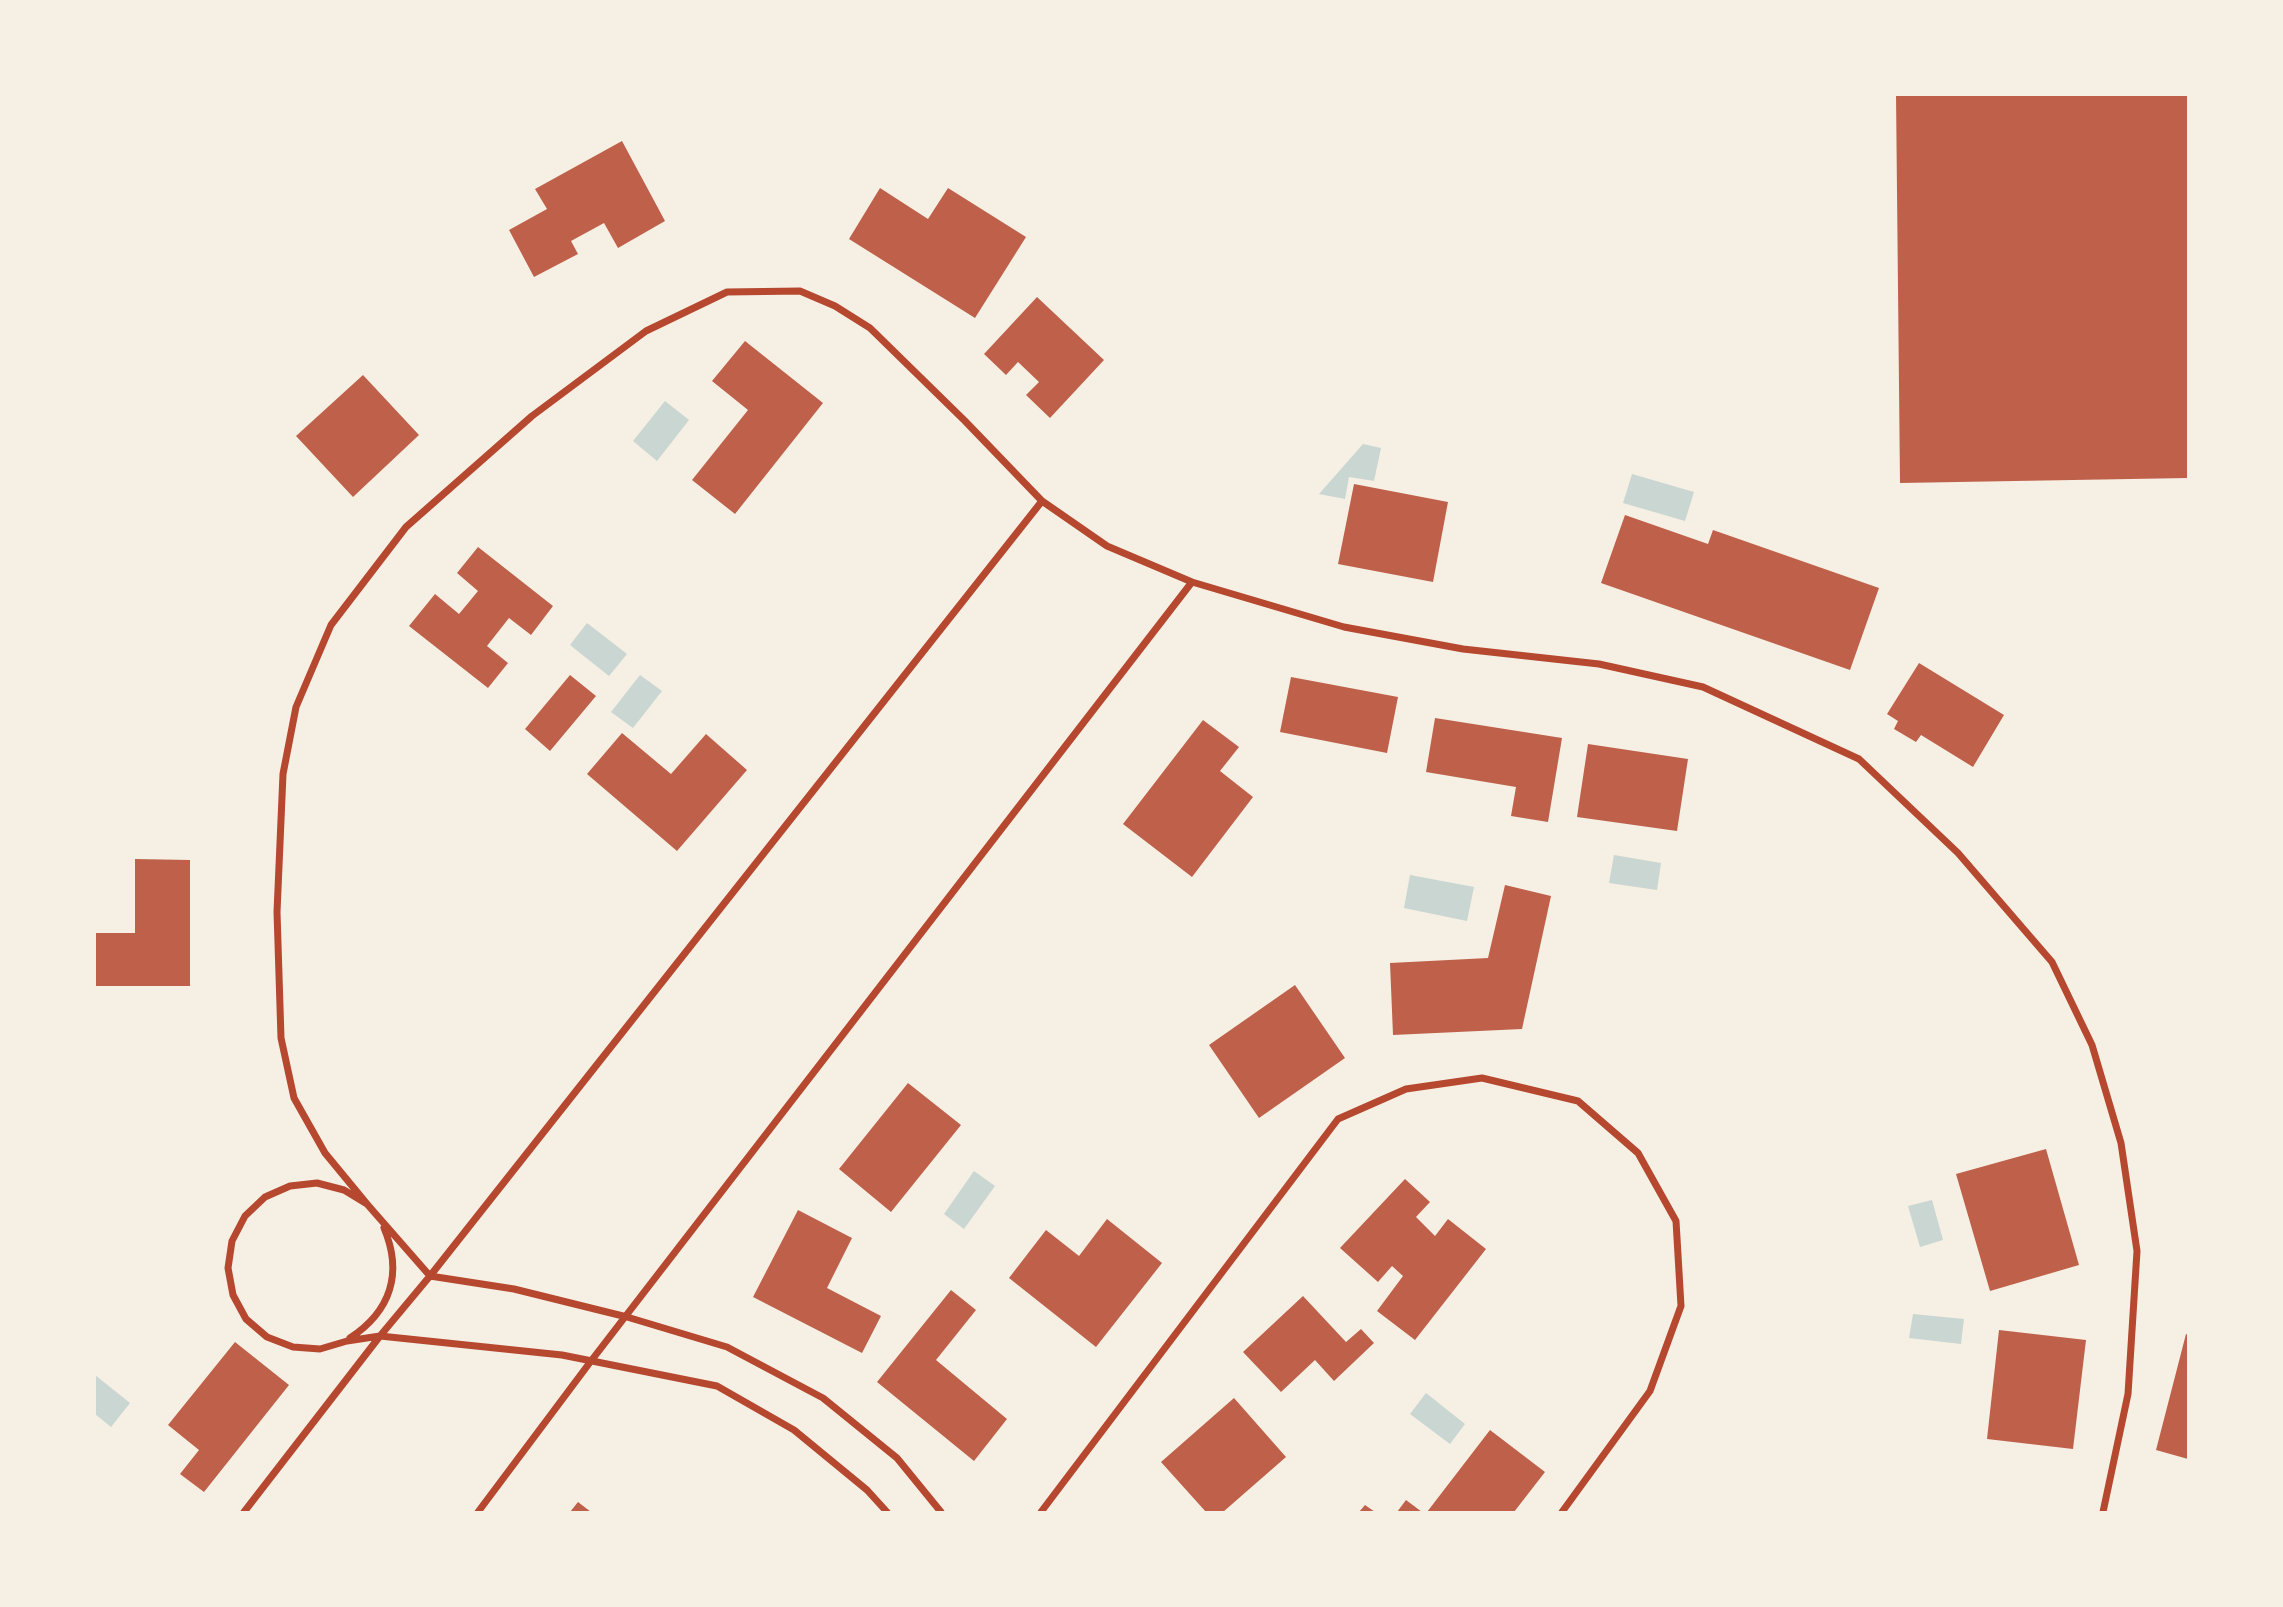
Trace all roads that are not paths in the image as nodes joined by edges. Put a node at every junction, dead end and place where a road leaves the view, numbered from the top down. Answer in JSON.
{"nodes":[{"id":1,"x":1042,"y":501,"type":"junction"},
{"id":2,"x":1192,"y":582,"type":"junction"},
{"id":3,"x":367,"y":1204,"type":"junction"},
{"id":4,"x":382,"y":1222,"type":"junction"},
{"id":5,"x":430,"y":1276,"type":"junction"},
{"id":6,"x":627,"y":1317,"type":"junction"},
{"id":7,"x":380,"y":1335,"type":"junction"},
{"id":8,"x":347,"y":1341,"type":"junction"},
{"id":9,"x":592,"y":1361,"type":"junction"},
{"id":10,"x":244,"y":1513,"type":"edge"},
{"id":11,"x":478,"y":1513,"type":"edge"},
{"id":12,"x":887,"y":1513,"type":"edge"},
{"id":13,"x":941,"y":1513,"type":"edge"},
{"id":14,"x":1041,"y":1513,"type":"edge"},
{"id":15,"x":1562,"y":1513,"type":"edge"},
{"id":16,"x":2103,"y":1513,"type":"edge"}],
"edges":[{"from":1,"to":2,"type":"street"},
{"from":1,"to":3,"type":"street"},
{"from":1,"to":5,"type":"street"},
{"from":2,"to":6,"type":"street"},
{"from":2,"to":16,"type":"street"},
{"from":3,"to":4,"type":"street"},
{"from":3,"to":8,"type":"street"},
{"from":4,"to":5,"type":"street"},
{"from":4,"to":8,"type":"street"},
{"from":5,"to":6,"type":"street"},
{"from":5,"to":7,"type":"street"},
{"from":6,"to":9,"type":"street"},
{"from":6,"to":13,"type":"street"},
{"from":7,"to":8,"type":"street"},
{"from":7,"to":9,"type":"street"},
{"from":7,"to":10,"type":"street"},
{"from":9,"to":11,"type":"street"},
{"from":9,"to":12,"type":"street"},
{"from":14,"to":15,"type":"street"}]}
